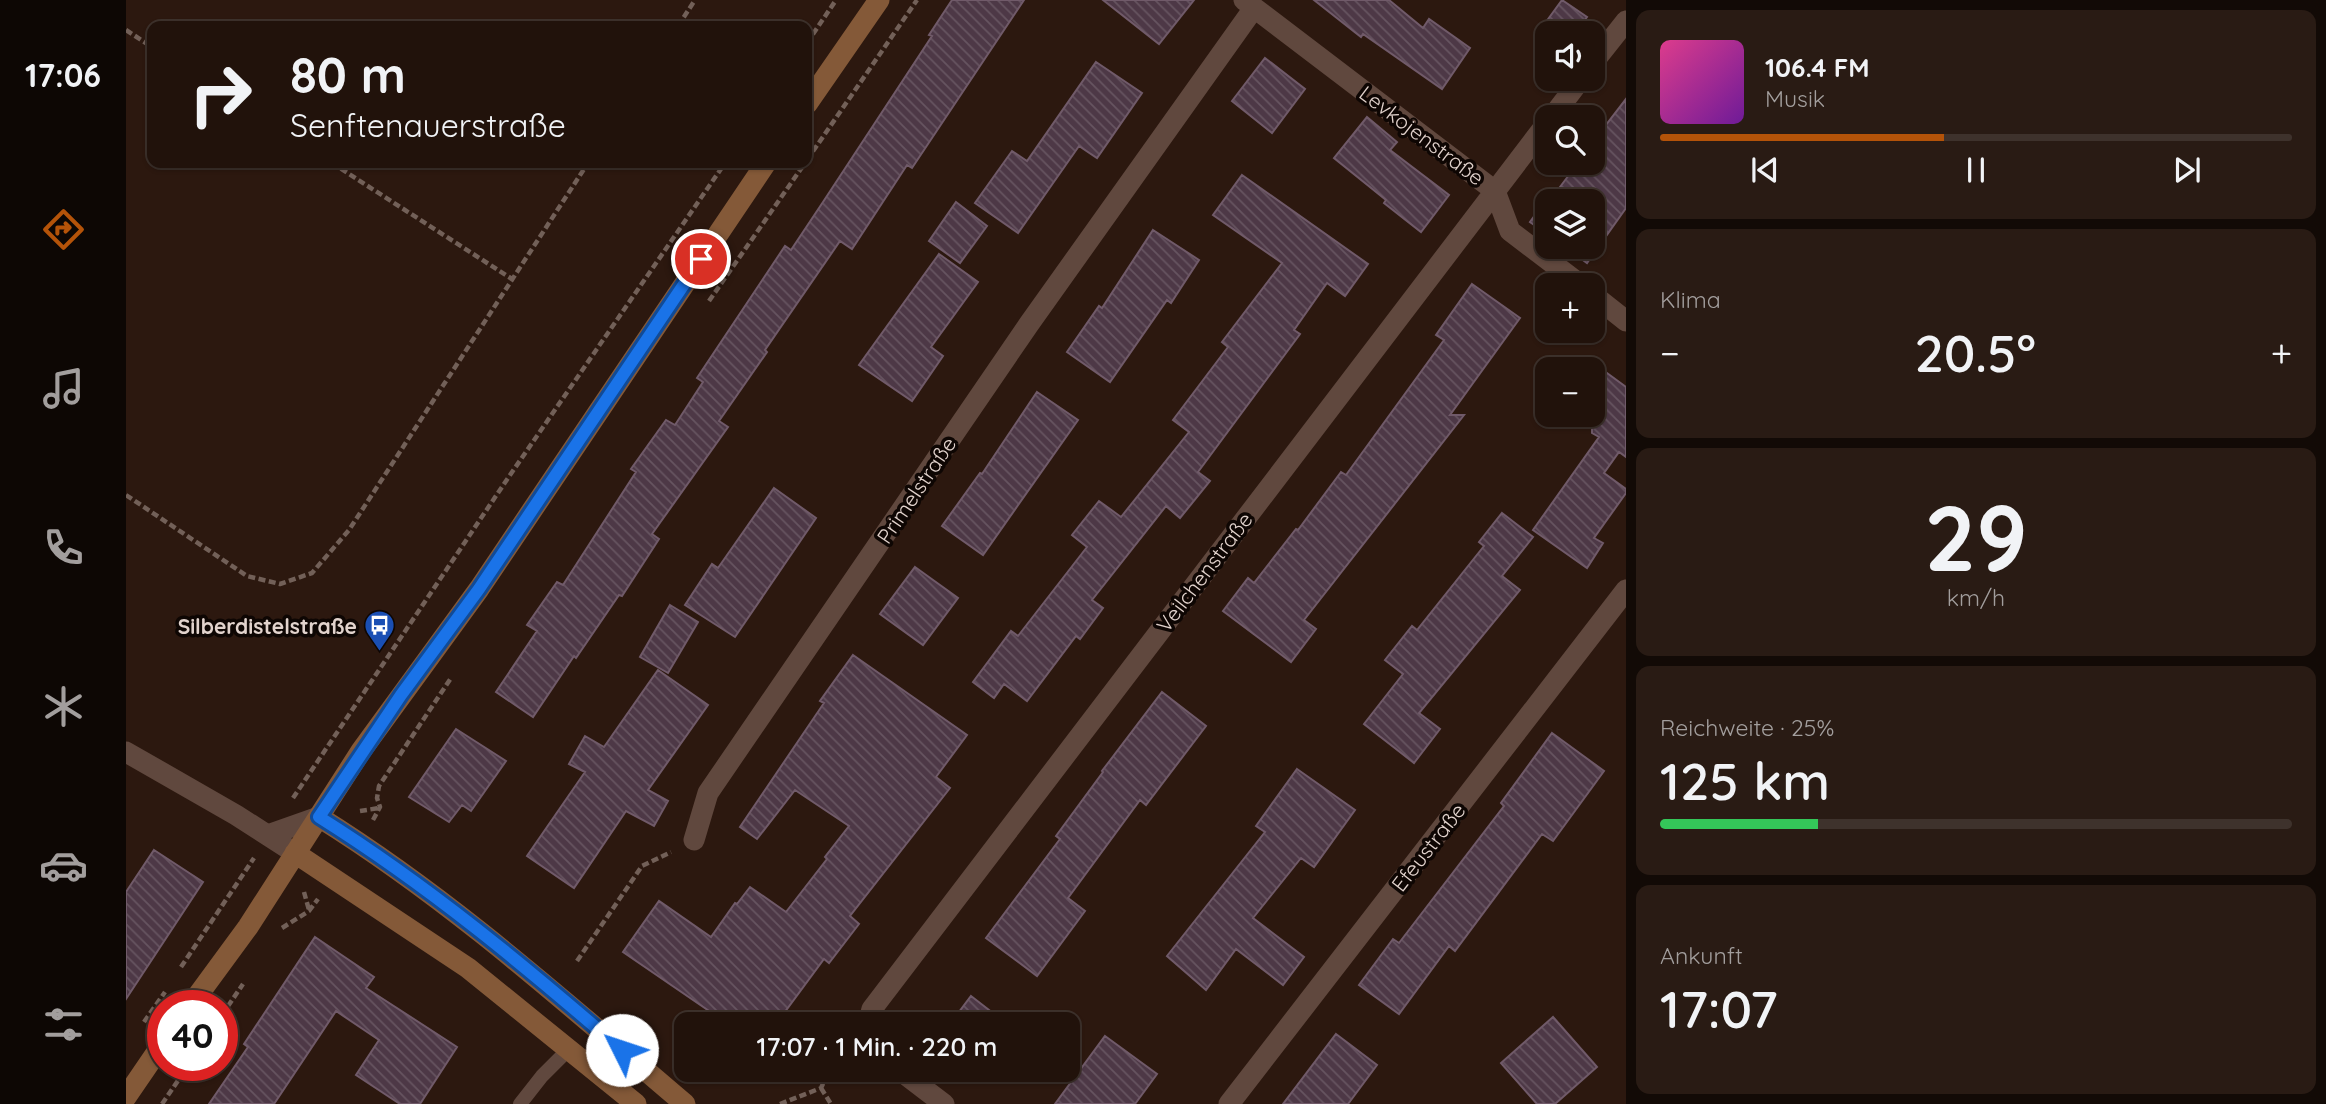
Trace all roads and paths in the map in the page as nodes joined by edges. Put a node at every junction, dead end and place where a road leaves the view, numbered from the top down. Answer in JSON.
{"nodes":[{"id":1,"x":695,"y":0,"type":"edge"},
{"id":2,"x":836,"y":0,"type":"edge"},
{"id":3,"x":879,"y":0,"type":"edge"},
{"id":4,"x":917,"y":0,"type":"edge"},
{"id":5,"x":1249,"y":4,"type":"edge"},
{"id":6,"x":681,"y":21,"type":"edge"},
{"id":7,"x":1626,"y":21,"type":"edge"},
{"id":8,"x":126,"y":30,"type":"edge"},
{"id":9,"x":812,"y":36,"type":"edge"},
{"id":10,"x":147,"y":44,"type":"edge"},
{"id":11,"x":1605,"y":48,"type":"edge"},
{"id":12,"x":1572,"y":91,"type":"edge"},
{"id":13,"x":812,"y":97,"type":"edge"},
{"id":14,"x":1561,"y":105,"type":"edge"},
{"id":15,"x":1535,"y":139,"type":"edge"},
{"id":16,"x":812,"y":153,"type":"edge"},
{"id":17,"x":340,"y":168,"type":"edge"},
{"id":18,"x":586,"y":168,"type":"edge"},
{"id":19,"x":722,"y":168,"type":"edge"},
{"id":20,"x":763,"y":168,"type":"edge"},
{"id":21,"x":1495,"y":191,"type":"junction"},
{"id":22,"x":1565,"y":273,"type":"edge"},
{"id":23,"x":512,"y":279,"type":"junction"},
{"id":24,"x":1605,"y":304,"type":"edge"},
{"id":25,"x":1626,"y":321,"type":"edge"},
{"id":26,"x":126,"y":495,"type":"edge"},
{"id":27,"x":1626,"y":590,"type":"edge"},
{"id":28,"x":380,"y":653,"type":"dead end"},
{"id":29,"x":387,"y":659,"type":"junction"},
{"id":30,"x":126,"y":752,"type":"edge"},
{"id":31,"x":379,"y":786,"type":"dead end"},
{"id":32,"x":298,"y":790,"type":"dead end"},
{"id":33,"x":380,"y":807,"type":"dead end"},
{"id":34,"x":319,"y":817,"type":"junction"},
{"id":35,"x":268,"y":835,"type":"junction"},
{"id":36,"x":694,"y":840,"type":"joint"},
{"id":37,"x":296,"y":853,"type":"junction"},
{"id":38,"x":248,"y":867,"type":"dead end"},
{"id":39,"x":234,"y":889,"type":"dead end"},
{"id":40,"x":309,"y":911,"type":"dead end"},
{"id":41,"x":283,"y":926,"type":"dead end"},
{"id":42,"x":577,"y":961,"type":"dead end"},
{"id":43,"x":201,"y":990,"type":"edge"},
{"id":44,"x":871,"y":1012,"type":"edge"},
{"id":45,"x":567,"y":1051,"type":"junction"},
{"id":46,"x":147,"y":1066,"type":"edge"},
{"id":47,"x":178,"y":1081,"type":"edge"},
{"id":48,"x":824,"y":1082,"type":"edge"},
{"id":49,"x":915,"y":1082,"type":"edge"},
{"id":50,"x":821,"y":1088,"type":"junction"},
{"id":51,"x":126,"y":1097,"type":"edge"},
{"id":52,"x":162,"y":1104,"type":"edge"},
{"id":53,"x":520,"y":1104,"type":"edge"},
{"id":54,"x":636,"y":1104,"type":"edge"},
{"id":55,"x":685,"y":1104,"type":"edge"},
{"id":56,"x":780,"y":1104,"type":"edge"},
{"id":57,"x":831,"y":1104,"type":"edge"},
{"id":58,"x":944,"y":1104,"type":"edge"},
{"id":59,"x":1229,"y":1104,"type":"edge"}],
"edges":[{"from":1,"to":6,"type":"path"},
{"from":2,"to":9,"type":"path"},
{"from":3,"to":13,"type":"street"},
{"from":4,"to":16,"type":"path"},
{"from":5,"to":21,"type":"street","name":"Levkojenstraße"},
{"from":5,"to":36,"type":"street","name":"Primelstraße"},
{"from":7,"to":11,"type":"street"},
{"from":8,"to":10,"type":"path"},
{"from":12,"to":14,"type":"street"},
{"from":15,"to":21,"type":"street","name":"Veilchenstraße"},
{"from":17,"to":23,"type":"path"},
{"from":18,"to":23,"type":"path"},
{"from":19,"to":29,"type":"path"},
{"from":20,"to":34,"type":"street"},
{"from":21,"to":22,"type":"street","name":"Levkojenstraße"},
{"from":21,"to":44,"type":"street","name":"Veilchenstraße"},
{"from":23,"to":26,"type":"path"},
{"from":24,"to":25,"type":"street"},
{"from":27,"to":59,"type":"street","name":"Efeustraße"},
{"from":28,"to":29,"type":"path"},
{"from":29,"to":32,"type":"path"},
{"from":30,"to":35,"type":"street"},
{"from":31,"to":33,"type":"path"},
{"from":34,"to":35,"type":"street"},
{"from":34,"to":37,"type":"street"},
{"from":34,"to":55,"type":"street"},
{"from":35,"to":37,"type":"street"},
{"from":36,"to":42,"type":"path"},
{"from":37,"to":43,"type":"street"},
{"from":37,"to":45,"type":"street"},
{"from":38,"to":39,"type":"path"},
{"from":40,"to":41,"type":"path"},
{"from":45,"to":53,"type":"lane"},
{"from":45,"to":54,"type":"street"},
{"from":46,"to":51,"type":"street"},
{"from":47,"to":52,"type":"path"},
{"from":48,"to":50,"type":"path"},
{"from":49,"to":58,"type":"street"},
{"from":50,"to":56,"type":"path"},
{"from":50,"to":57,"type":"path"}]}
